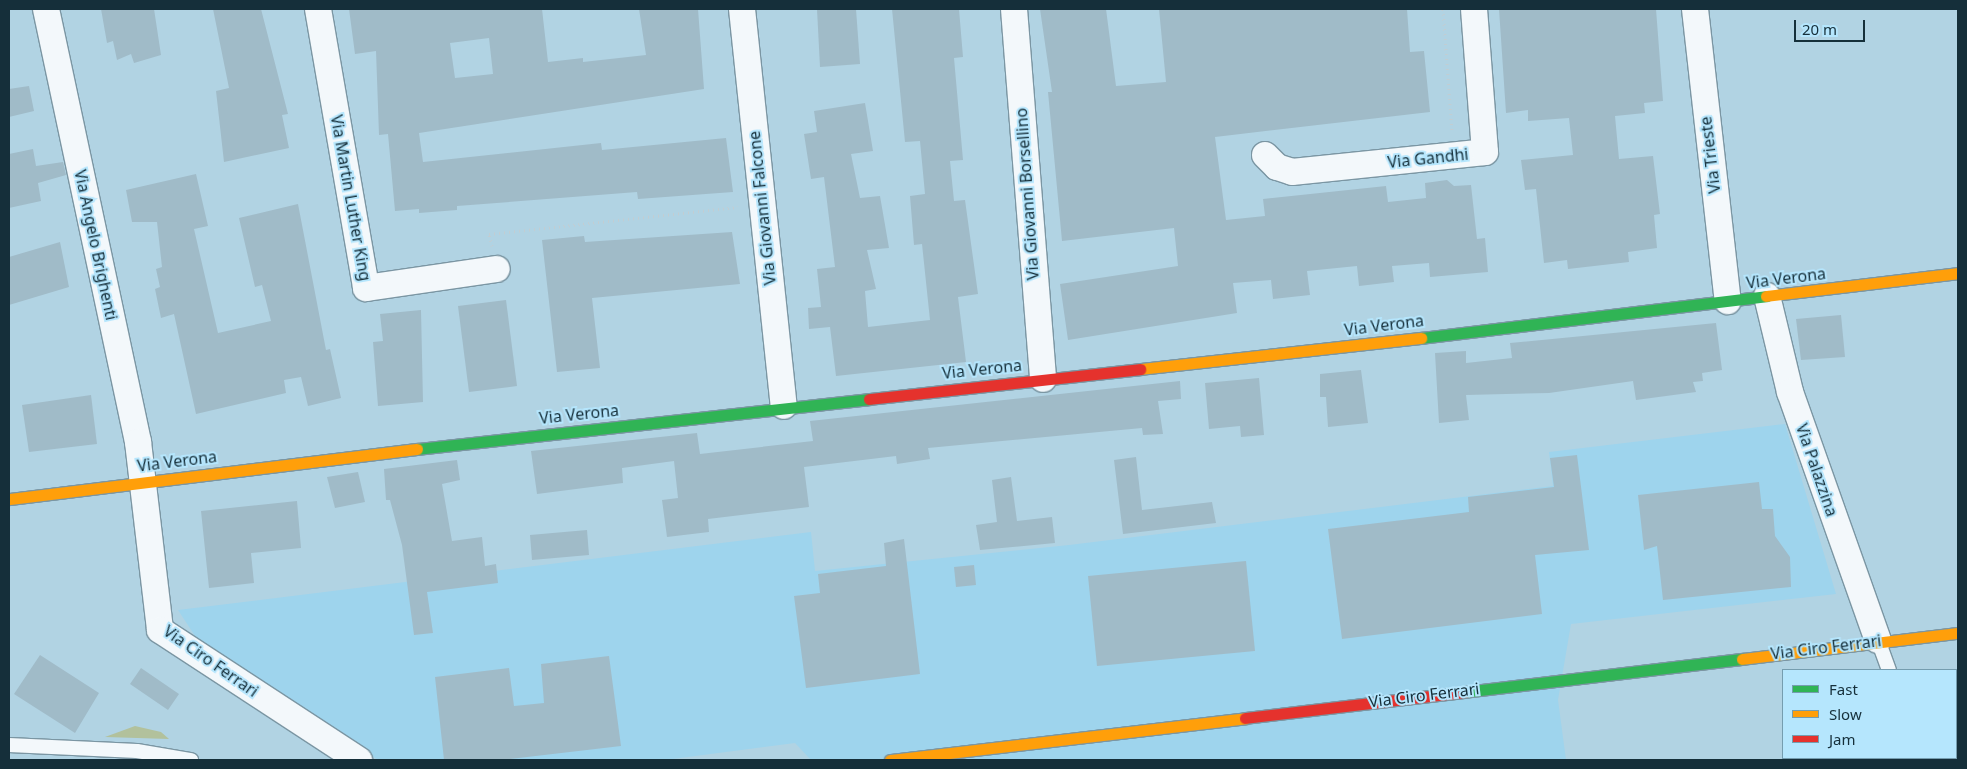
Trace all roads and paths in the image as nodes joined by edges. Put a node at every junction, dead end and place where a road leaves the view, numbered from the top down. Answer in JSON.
{"nodes":[{"id":1,"x":46,"y":9,"type":"edge"},
{"id":2,"x":318,"y":9,"type":"edge"},
{"id":3,"x":742,"y":9,"type":"edge"},
{"id":4,"x":1014,"y":9,"type":"edge"},
{"id":5,"x":1444,"y":9,"type":"edge"},
{"id":6,"x":1474,"y":9,"type":"edge"},
{"id":7,"x":1695,"y":9,"type":"edge"},
{"id":8,"x":1265,"y":155,"type":"dead end"},
{"id":9,"x":1454,"y":155,"type":"junction"},
{"id":10,"x":761,"y":204,"type":"junction"},
{"id":11,"x":496,"y":270,"type":"joint"},
{"id":12,"x":1958,"y":273,"type":"edge"},
{"id":13,"x":1767,"y":296,"type":"junction"},
{"id":14,"x":1728,"y":301,"type":"junction"},
{"id":15,"x":1043,"y":379,"type":"junction"},
{"id":16,"x":784,"y":406,"type":"junction"},
{"id":17,"x":144,"y":481,"type":"junction"},
{"id":18,"x":9,"y":500,"type":"edge"},
{"id":19,"x":1958,"y":634,"type":"edge"},
{"id":20,"x":1878,"y":640,"type":"junction"},
{"id":21,"x":1889,"y":669,"type":"edge"},
{"id":22,"x":9,"y":745,"type":"edge"},
{"id":23,"x":191,"y":760,"type":"edge"},
{"id":24,"x":360,"y":760,"type":"edge"},
{"id":25,"x":890,"y":760,"type":"edge"}],
"edges":[{"from":1,"to":17,"type":"street","name":"Via Angelo Brighenti"},
{"from":2,"to":11,"type":"street","name":"Via Martin Luther King"},
{"from":3,"to":10,"type":"street","name":"Via Giovanni Falcone"},
{"from":4,"to":15,"type":"street","name":"Via Giovanni Borsellino"},
{"from":5,"to":9,"type":"path"},
{"from":6,"to":9,"type":"street","name":"Via Gandhi"},
{"from":7,"to":14,"type":"street","name":"Via Trieste"},
{"from":8,"to":9,"type":"street","name":"Via Gandhi"},
{"from":10,"to":11,"type":"path"},
{"from":10,"to":16,"type":"street","name":"Via Giovanni Falcone"},
{"from":12,"to":13,"type":"street","name":"Via Verona"},
{"from":13,"to":14,"type":"street","name":"Via Verona"},
{"from":13,"to":20,"type":"street","name":"Via Palazzina"},
{"from":14,"to":15,"type":"street","name":"Via Verona"},
{"from":15,"to":16,"type":"street","name":"Via Verona"},
{"from":16,"to":17,"type":"street","name":"Via Verona"},
{"from":17,"to":18,"type":"street","name":"Via Verona"},
{"from":17,"to":24,"type":"street","name":"Via Ciro Ferrari"},
{"from":19,"to":20,"type":"street","name":"Via Ciro Ferrari"},
{"from":20,"to":21,"type":"lane"},
{"from":20,"to":25,"type":"street","name":"Via Ciro Ferrari"},
{"from":22,"to":23,"type":"lane"}]}
